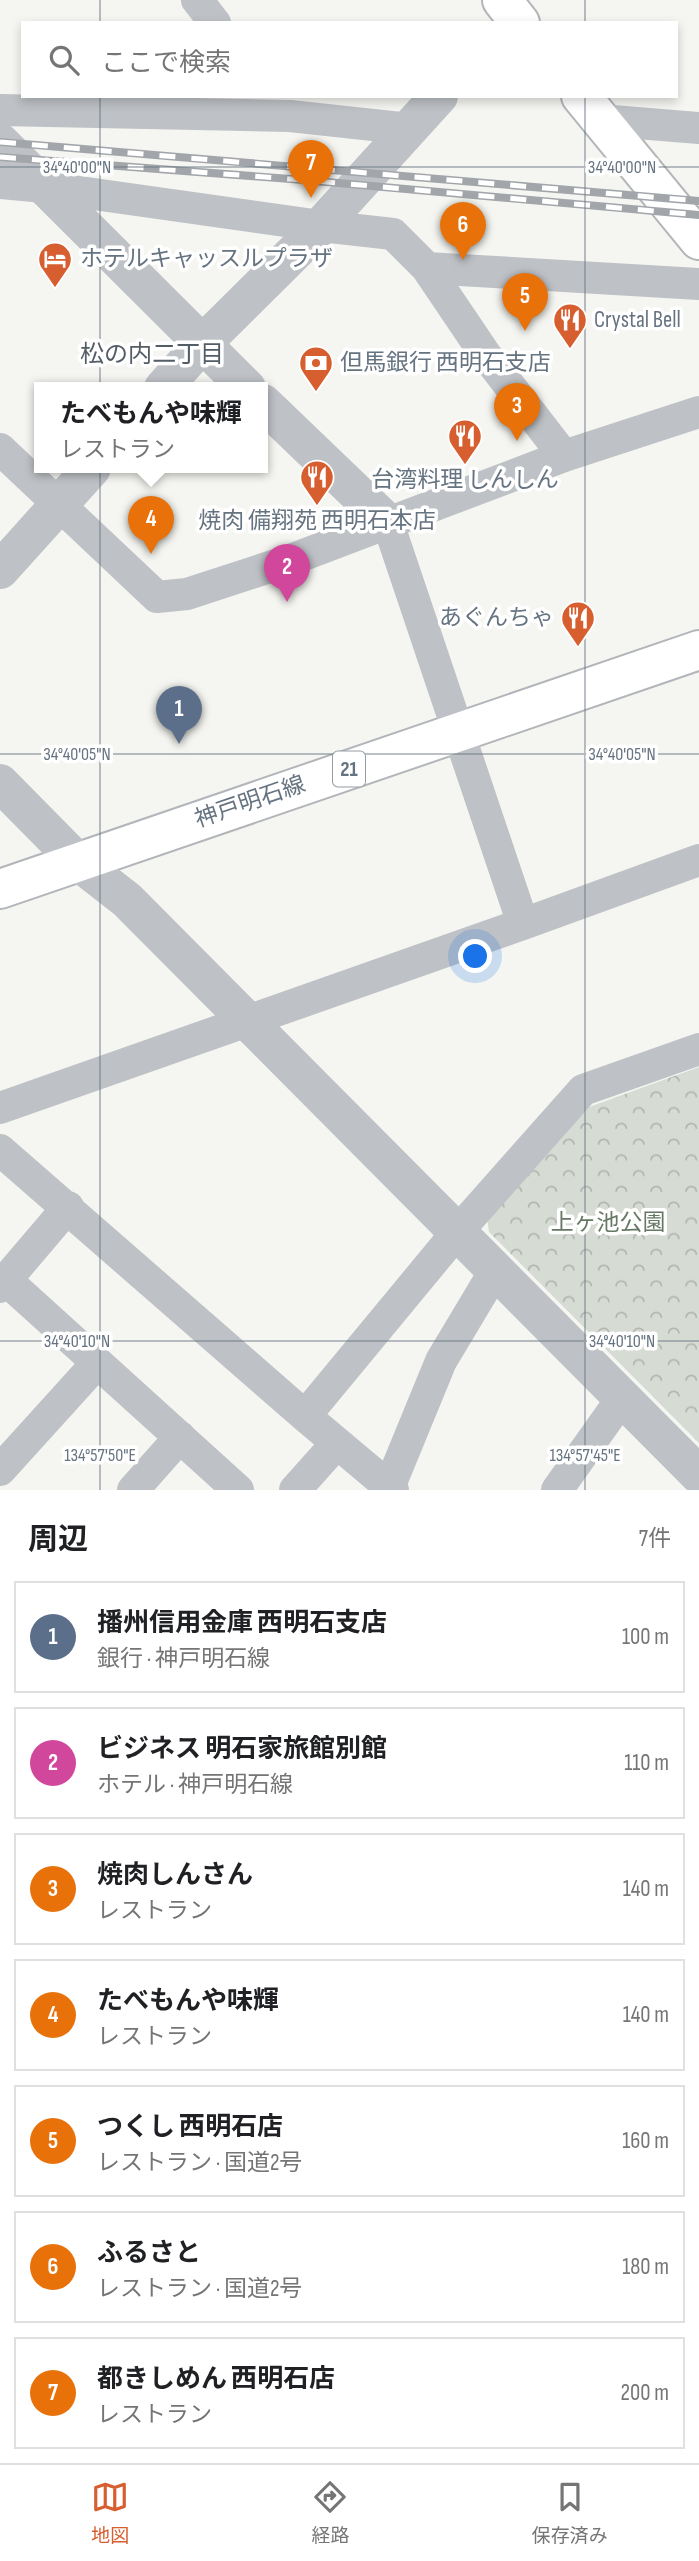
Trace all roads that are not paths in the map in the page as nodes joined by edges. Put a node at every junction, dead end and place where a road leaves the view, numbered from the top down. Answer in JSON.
{"nodes":[{"id":1,"x":197,"y":0,"type":"edge"},
{"id":2,"x":213,"y":21,"type":"edge"},
{"id":3,"x":437,"y":98,"type":"edge"},
{"id":4,"x":282,"y":106,"type":"edge"},
{"id":5,"x":590,"y":108,"type":"edge"},
{"id":6,"x":0,"y":110,"type":"edge"},
{"id":7,"x":699,"y":128,"type":"edge"},
{"id":8,"x":410,"y":129,"type":"junction"},
{"id":9,"x":0,"y":142,"type":"edge"},
{"id":10,"x":0,"y":183,"type":"edge"},
{"id":11,"x":44,"y":187,"type":"junction"},
{"id":12,"x":321,"y":226,"type":"junction"},
{"id":13,"x":699,"y":240,"type":"edge"},
{"id":14,"x":427,"y":268,"type":"junction"},
{"id":15,"x":699,"y":284,"type":"edge"},
{"id":16,"x":201,"y":344,"type":"junction"},
{"id":17,"x":168,"y":382,"type":"edge"},
{"id":18,"x":241,"y":382,"type":"edge"},
{"id":19,"x":268,"y":408,"type":"edge"},
{"id":20,"x":699,"y":412,"type":"edge"},
{"id":21,"x":0,"y":449,"type":"edge"},
{"id":22,"x":564,"y":456,"type":"junction"},
{"id":23,"x":88,"y":473,"type":"edge"},
{"id":24,"x":58,"y":506,"type":"junction"},
{"id":25,"x":388,"y":523,"type":"junction"},
{"id":26,"x":0,"y":570,"type":"edge"},
{"id":27,"x":699,"y":650,"type":"edge"},
{"id":28,"x":458,"y":732,"type":"junction"},
{"id":29,"x":0,"y":783,"type":"edge"},
{"id":30,"x":699,"y":860,"type":"edge"},
{"id":31,"x":77,"y":861,"type":"junction"},
{"id":32,"x":0,"y":889,"type":"edge"},
{"id":33,"x":523,"y":924,"type":"junction"},
{"id":34,"x":247,"y":1022,"type":"junction"},
{"id":35,"x":699,"y":1049,"type":"edge"},
{"id":36,"x":0,"y":1108,"type":"edge"},
{"id":37,"x":0,"y":1150,"type":"edge"},
{"id":38,"x":68,"y":1207,"type":"junction"},
{"id":39,"x":458,"y":1230,"type":"junction"},
{"id":40,"x":496,"y":1269,"type":"junction"},
{"id":41,"x":3,"y":1283,"type":"edge"},
{"id":42,"x":97,"y":1363,"type":"junction"},
{"id":43,"x":623,"y":1398,"type":"junction"},
{"id":44,"x":304,"y":1416,"type":"junction"},
{"id":45,"x":180,"y":1437,"type":"junction"},
{"id":46,"x":337,"y":1443,"type":"junction"},
{"id":47,"x":0,"y":1470,"type":"edge"},
{"id":48,"x":699,"y":1475,"type":"edge"},
{"id":49,"x":390,"y":1489,"type":"edge"},
{"id":50,"x":132,"y":1490,"type":"edge"},
{"id":51,"x":239,"y":1490,"type":"edge"},
{"id":52,"x":295,"y":1490,"type":"edge"},
{"id":53,"x":556,"y":1490,"type":"edge"}],
"edges":[{"from":1,"to":2,"type":"street"},
{"from":3,"to":8,"type":"street"},
{"from":4,"to":6,"type":"street"},
{"from":4,"to":8,"type":"street"},
{"from":5,"to":7,"type":"street"},
{"from":5,"to":13,"type":"main road"},
{"from":8,"to":12,"type":"street"},
{"from":9,"to":11,"type":"street"},
{"from":10,"to":11,"type":"street"},
{"from":11,"to":12,"type":"street"},
{"from":11,"to":16,"type":"street"},
{"from":12,"to":14,"type":"street"},
{"from":12,"to":16,"type":"street"},
{"from":14,"to":15,"type":"street"},
{"from":14,"to":22,"type":"street"},
{"from":16,"to":17,"type":"street"},
{"from":16,"to":18,"type":"street"},
{"from":19,"to":25,"type":"street"},
{"from":20,"to":22,"type":"street"},
{"from":21,"to":24,"type":"street"},
{"from":22,"to":25,"type":"street"},
{"from":23,"to":24,"type":"street"},
{"from":24,"to":25,"type":"street"},
{"from":24,"to":26,"type":"street"},
{"from":25,"to":28,"type":"street"},
{"from":27,"to":28,"type":"main road","name":"神戸明石線","number":"21"},
{"from":28,"to":31,"type":"main road","name":"神戸明石線","number":"21"},
{"from":28,"to":33,"type":"street"},
{"from":29,"to":31,"type":"street"},
{"from":30,"to":33,"type":"street"},
{"from":31,"to":32,"type":"main road","name":"神戸明石線","number":"21"},
{"from":31,"to":34,"type":"street"},
{"from":33,"to":34,"type":"street"},
{"from":34,"to":36,"type":"street"},
{"from":34,"to":39,"type":"street"},
{"from":35,"to":39,"type":"street"},
{"from":37,"to":38,"type":"street"},
{"from":38,"to":41,"type":"street"},
{"from":38,"to":44,"type":"street"},
{"from":39,"to":40,"type":"street"},
{"from":39,"to":44,"type":"street"},
{"from":40,"to":43,"type":"street"},
{"from":40,"to":49,"type":"street"},
{"from":41,"to":42,"type":"street"},
{"from":42,"to":45,"type":"street"},
{"from":42,"to":47,"type":"street"},
{"from":43,"to":48,"type":"street"},
{"from":43,"to":53,"type":"street"},
{"from":44,"to":46,"type":"street"},
{"from":45,"to":50,"type":"street"},
{"from":45,"to":51,"type":"street"},
{"from":46,"to":49,"type":"street"},
{"from":46,"to":52,"type":"street"}]}
